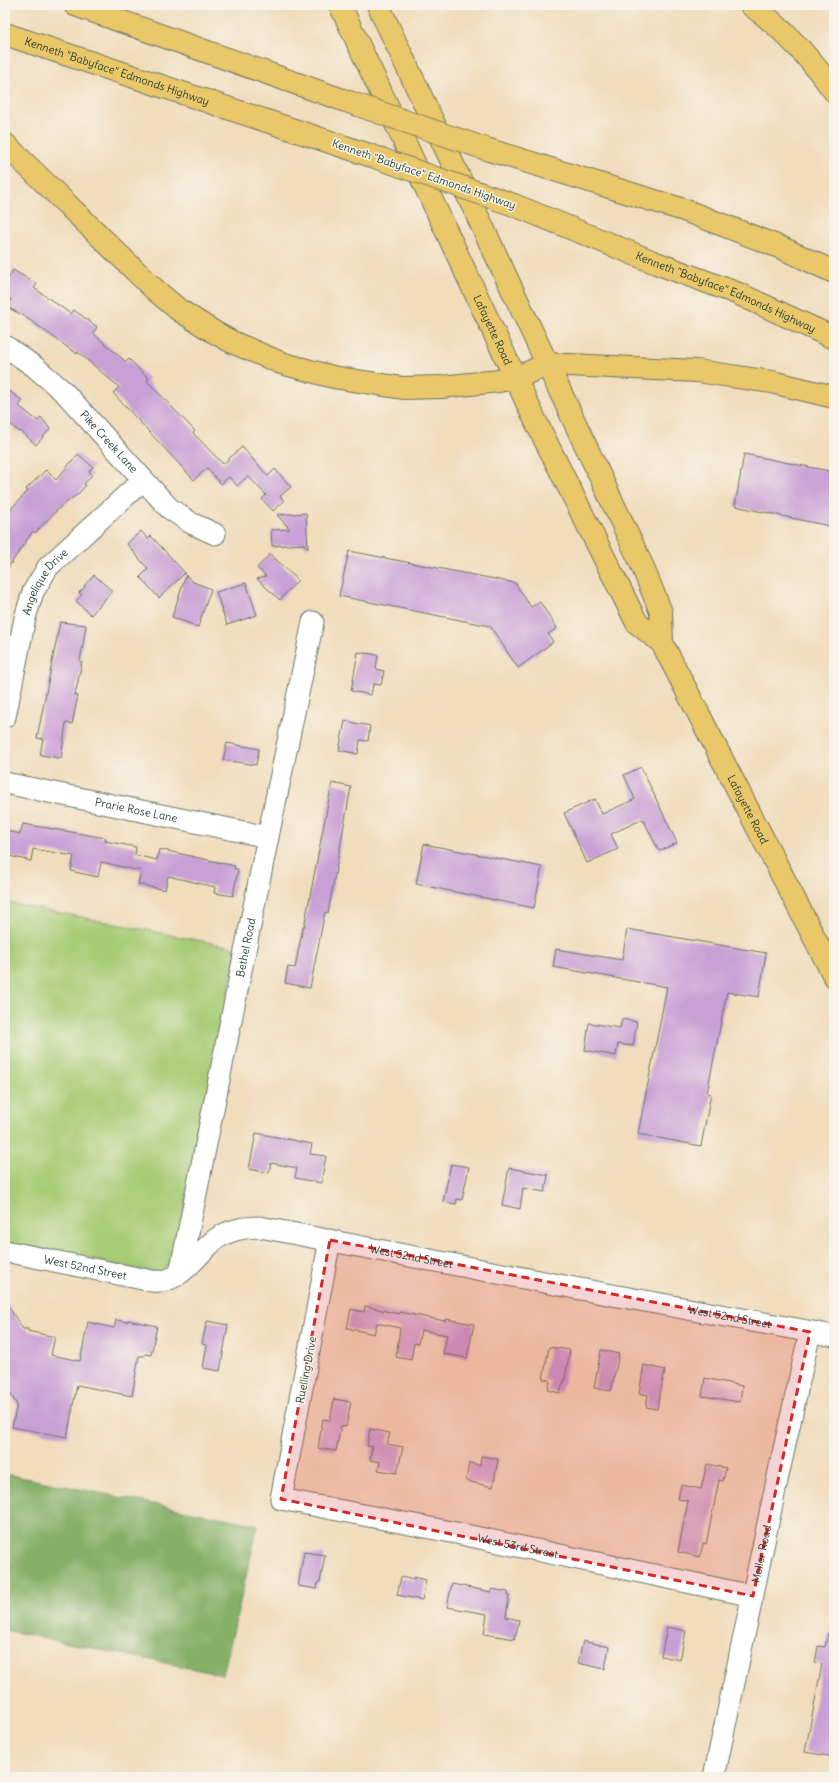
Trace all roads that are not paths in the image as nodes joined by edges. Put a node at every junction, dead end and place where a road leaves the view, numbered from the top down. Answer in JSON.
{"nodes":[{"id":1,"x":75,"y":5,"type":"edge"},
{"id":2,"x":340,"y":5,"type":"edge"},
{"id":3,"x":378,"y":5,"type":"edge"},
{"id":4,"x":751,"y":5,"type":"edge"},
{"id":5,"x":5,"y":34,"type":"edge"},
{"id":6,"x":834,"y":91,"type":"edge"},
{"id":7,"x":5,"y":144,"type":"edge"},
{"id":8,"x":834,"y":272,"type":"edge"},
{"id":9,"x":834,"y":338,"type":"edge"},
{"id":10,"x":5,"y":346,"type":"edge"},
{"id":11,"x":547,"y":364,"type":"junction"},
{"id":12,"x":516,"y":378,"type":"junction"},
{"id":13,"x":834,"y":397,"type":"edge"},
{"id":14,"x":143,"y":480,"type":"junction"},
{"id":15,"x":215,"y":534,"type":"dead end"},
{"id":16,"x":313,"y":622,"type":"dead end"},
{"id":17,"x":662,"y":643,"type":"junction"},
{"id":18,"x":5,"y":717,"type":"edge"},
{"id":19,"x":5,"y":784,"type":"edge"},
{"id":20,"x":268,"y":837,"type":"junction"},
{"id":21,"x":834,"y":976,"type":"edge"},
{"id":22,"x":330,"y":1240,"type":"junction"},
{"id":23,"x":5,"y":1251,"type":"edge"},
{"id":24,"x":180,"y":1273,"type":"junction"},
{"id":25,"x":810,"y":1332,"type":"junction"},
{"id":26,"x":834,"y":1336,"type":"edge"},
{"id":27,"x":281,"y":1499,"type":"joint"},
{"id":28,"x":754,"y":1596,"type":"junction"},
{"id":29,"x":714,"y":1777,"type":"edge"}],
"edges":[{"from":1,"to":8,"type":"main road","bridge":true},
{"from":2,"to":12,"type":"main road","name":"Lafayette Road"},
{"from":3,"to":11,"type":"main road","name":"Lafayette Road"},
{"from":4,"to":6,"type":"main road"},
{"from":5,"to":9,"type":"main road","name":"Kenneth \"Babyface\" Edmonds Highway","bridge":true},
{"from":7,"to":12,"type":"main road"},
{"from":10,"to":14,"type":"street","name":"Pike Creek Lane"},
{"from":11,"to":12,"type":"main road"},
{"from":11,"to":13,"type":"main road"},
{"from":11,"to":17,"type":"main road","name":"Lafayette Road"},
{"from":12,"to":17,"type":"main road","name":"Lafayette Road"},
{"from":14,"to":15,"type":"street","name":"Pike Creek Lane"},
{"from":14,"to":18,"type":"street","name":"Angelique Drive"},
{"from":16,"to":20,"type":"street","name":"Bethel Road"},
{"from":17,"to":21,"type":"main road","name":"Lafayette Road"},
{"from":19,"to":20,"type":"street","name":"Prarie Rose Lane"},
{"from":20,"to":24,"type":"street","name":"Bethel Road"},
{"from":22,"to":24,"type":"street","name":"West 52nd Street"},
{"from":22,"to":25,"type":"street","name":"West 52nd Street"},
{"from":22,"to":27,"type":"street","name":"Ruelling Drive"},
{"from":23,"to":24,"type":"street","name":"West 52nd Street"},
{"from":25,"to":26,"type":"street","name":"West 52nd Street"},
{"from":25,"to":28,"type":"street","name":"Moller Road"},
{"from":27,"to":28,"type":"street","name":"West 53rd Street"},
{"from":28,"to":29,"type":"street","name":"Moller Road"}]}
